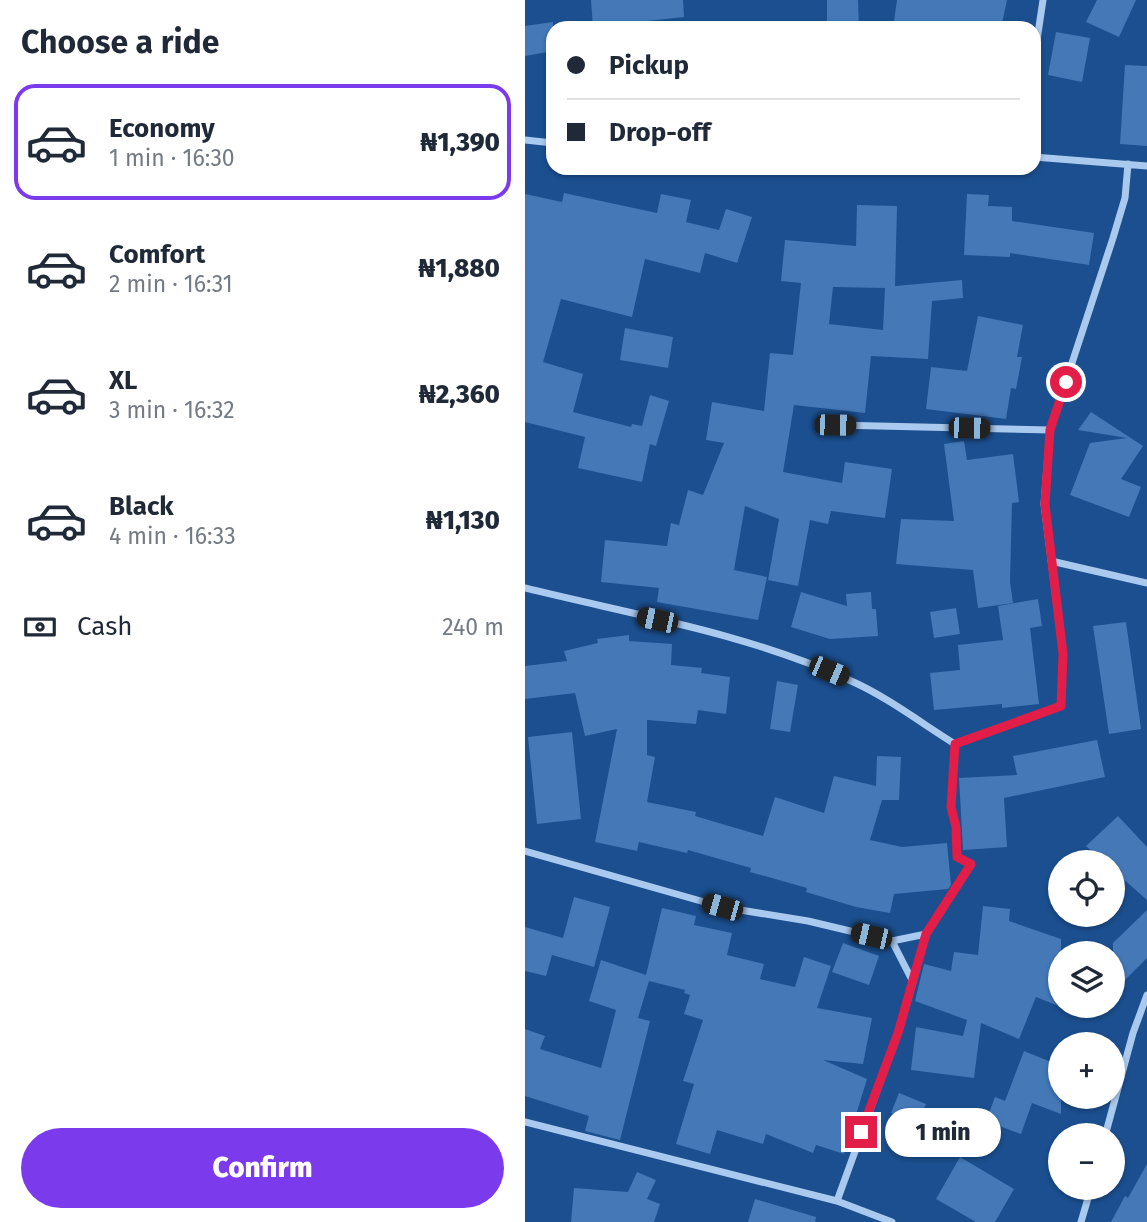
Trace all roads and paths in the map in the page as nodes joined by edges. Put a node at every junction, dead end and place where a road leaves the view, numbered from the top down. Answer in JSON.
{"nodes":[{"id":1,"x":1043,"y":0,"type":"edge"},
{"id":2,"x":1040,"y":21,"type":"edge"},
{"id":3,"x":525,"y":140,"type":"edge"},
{"id":4,"x":546,"y":142,"type":"edge"},
{"id":5,"x":1041,"y":158,"type":"edge"},
{"id":6,"x":1128,"y":164,"type":"junction"},
{"id":7,"x":1147,"y":166,"type":"edge"},
{"id":8,"x":835,"y":425,"type":"dead end"},
{"id":9,"x":1050,"y":430,"type":"junction"},
{"id":10,"x":1051,"y":561,"type":"junction"},
{"id":11,"x":1147,"y":583,"type":"edge"},
{"id":12,"x":525,"y":588,"type":"edge"},
{"id":13,"x":955,"y":744,"type":"junction"},
{"id":14,"x":525,"y":851,"type":"edge"},
{"id":15,"x":926,"y":934,"type":"junction"},
{"id":16,"x":892,"y":941,"type":"junction"},
{"id":17,"x":913,"y":982,"type":"junction"},
{"id":18,"x":1147,"y":995,"type":"edge"},
{"id":19,"x":525,"y":1122,"type":"edge"},
{"id":20,"x":1109,"y":1123,"type":"edge"},
{"id":21,"x":837,"y":1200,"type":"junction"},
{"id":22,"x":1087,"y":1200,"type":"edge"},
{"id":23,"x":892,"y":1222,"type":"edge"},
{"id":24,"x":1081,"y":1222,"type":"edge"}],
"edges":[{"from":1,"to":2,"type":"street"},
{"from":3,"to":4,"type":"street"},
{"from":5,"to":6,"type":"street"},
{"from":6,"to":7,"type":"street"},
{"from":6,"to":9,"type":"street"},
{"from":8,"to":9,"type":"street"},
{"from":9,"to":10,"type":"street"},
{"from":10,"to":11,"type":"street"},
{"from":10,"to":13,"type":"street"},
{"from":12,"to":13,"type":"street"},
{"from":13,"to":15,"type":"street"},
{"from":14,"to":16,"type":"street"},
{"from":15,"to":16,"type":"street"},
{"from":15,"to":17,"type":"street"},
{"from":16,"to":17,"type":"street"},
{"from":17,"to":21,"type":"street"},
{"from":18,"to":20,"type":"street"},
{"from":19,"to":21,"type":"street"},
{"from":21,"to":23,"type":"street"},
{"from":22,"to":24,"type":"street"}]}
